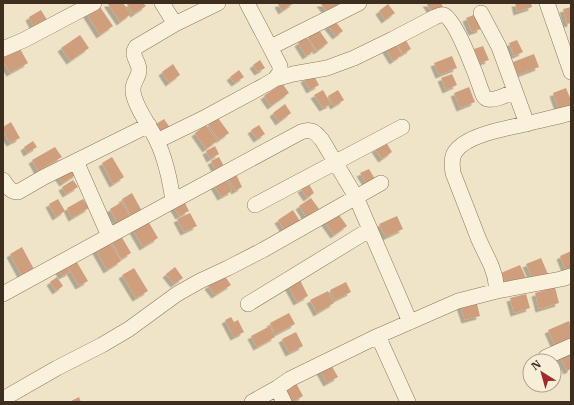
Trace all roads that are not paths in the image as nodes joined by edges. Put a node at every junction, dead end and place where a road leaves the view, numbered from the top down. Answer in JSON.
{"nodes":[{"id":1,"x":94,"y":3,"type":"edge"},
{"id":2,"x":162,"y":3,"type":"edge"},
{"id":3,"x":218,"y":3,"type":"edge"},
{"id":4,"x":247,"y":3,"type":"edge"},
{"id":5,"x":359,"y":3,"type":"edge"},
{"id":6,"x":547,"y":3,"type":"edge"},
{"id":7,"x":481,"y":13,"type":"dead end"},
{"id":8,"x":175,"y":24,"type":"junction"},
{"id":9,"x":271,"y":47,"type":"junction"},
{"id":10,"x":3,"y":49,"type":"edge"},
{"id":11,"x":568,"y":57,"type":"edge"},
{"id":12,"x":571,"y":72,"type":"edge"},
{"id":13,"x":275,"y":79,"type":"junction"},
{"id":14,"x":514,"y":91,"type":"junction"},
{"id":15,"x":571,"y":113,"type":"edge"},
{"id":16,"x":526,"y":124,"type":"junction"},
{"id":17,"x":149,"y":125,"type":"junction"},
{"id":18,"x":402,"y":127,"type":"dead end"},
{"id":19,"x":157,"y":141,"type":"junction"},
{"id":20,"x":76,"y":161,"type":"junction"},
{"id":21,"x":336,"y":162,"type":"junction"},
{"id":22,"x":3,"y":180,"type":"edge"},
{"id":23,"x":382,"y":184,"type":"dead end"},
{"id":24,"x":8,"y":195,"type":"edge"},
{"id":25,"x":356,"y":197,"type":"junction"},
{"id":26,"x":173,"y":201,"type":"junction"},
{"id":27,"x":255,"y":205,"type":"dead end"},
{"id":28,"x":370,"y":230,"type":"junction"},
{"id":29,"x":109,"y":236,"type":"junction"},
{"id":30,"x":571,"y":276,"type":"edge"},
{"id":31,"x":497,"y":291,"type":"junction"},
{"id":32,"x":3,"y":294,"type":"edge"},
{"id":33,"x":248,"y":304,"type":"dead end"},
{"id":34,"x":410,"y":322,"type":"junction"},
{"id":35,"x":378,"y":336,"type":"junction"},
{"id":36,"x":571,"y":346,"type":"edge"},
{"id":37,"x":555,"y":353,"type":"edge"},
{"id":38,"x":277,"y":388,"type":"junction"},
{"id":39,"x":3,"y":399,"type":"edge"},
{"id":40,"x":252,"y":402,"type":"edge"},
{"id":41,"x":284,"y":402,"type":"edge"},
{"id":42,"x":408,"y":402,"type":"edge"}],
"edges":[{"from":1,"to":10,"type":"street"},
{"from":2,"to":8,"type":"street"},
{"from":3,"to":8,"type":"street"},
{"from":4,"to":9,"type":"street"},
{"from":5,"to":9,"type":"street"},
{"from":6,"to":11,"type":"street"},
{"from":7,"to":14,"type":"street"},
{"from":8,"to":17,"type":"street"},
{"from":9,"to":13,"type":"street"},
{"from":11,"to":12,"type":"street"},
{"from":13,"to":14,"type":"street"},
{"from":13,"to":19,"type":"street"},
{"from":14,"to":16,"type":"street"},
{"from":15,"to":16,"type":"street"},
{"from":16,"to":31,"type":"street"},
{"from":17,"to":19,"type":"street"},
{"from":17,"to":20,"type":"street"},
{"from":18,"to":21,"type":"street"},
{"from":19,"to":26,"type":"street"},
{"from":20,"to":24,"type":"street"},
{"from":20,"to":29,"type":"street"},
{"from":21,"to":25,"type":"street"},
{"from":21,"to":26,"type":"street"},
{"from":21,"to":27,"type":"street"},
{"from":22,"to":24,"type":"street"},
{"from":23,"to":25,"type":"street"},
{"from":25,"to":28,"type":"street"},
{"from":25,"to":39,"type":"street"},
{"from":26,"to":29,"type":"street"},
{"from":28,"to":33,"type":"street"},
{"from":28,"to":34,"type":"street"},
{"from":29,"to":32,"type":"street"},
{"from":30,"to":31,"type":"street"},
{"from":31,"to":34,"type":"street"},
{"from":34,"to":35,"type":"street"},
{"from":35,"to":38,"type":"street"},
{"from":35,"to":42,"type":"street"},
{"from":36,"to":37,"type":"street"},
{"from":38,"to":40,"type":"street"},
{"from":38,"to":41,"type":"street"}]}
